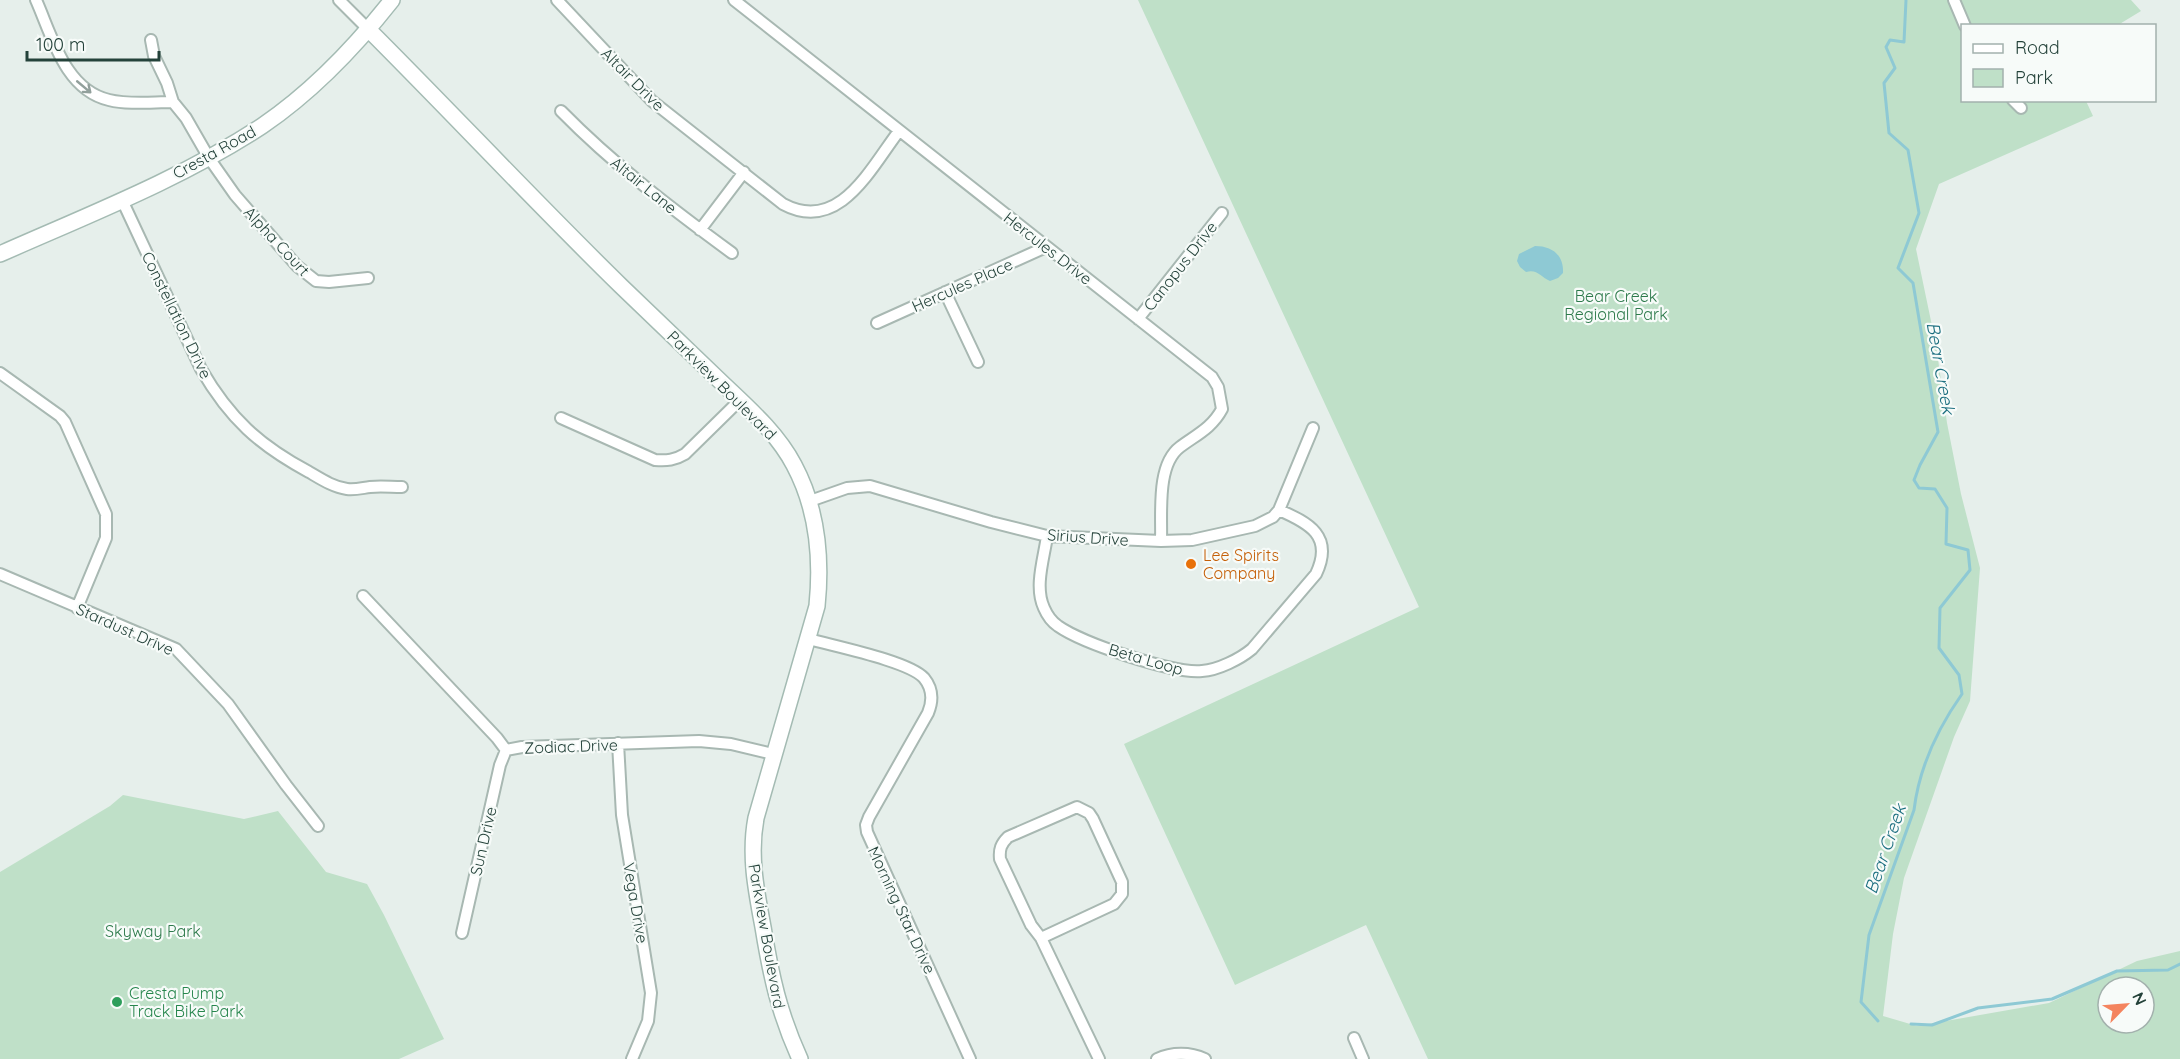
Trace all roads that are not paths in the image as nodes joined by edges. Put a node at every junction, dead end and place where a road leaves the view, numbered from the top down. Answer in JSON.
{"nodes":[{"id":1,"x":36,"y":0,"type":"edge"},
{"id":2,"x":339,"y":0,"type":"edge"},
{"id":3,"x":393,"y":0,"type":"edge"},
{"id":4,"x":557,"y":0,"type":"edge"},
{"id":5,"x":734,"y":0,"type":"edge"},
{"id":6,"x":1954,"y":0,"type":"edge"},
{"id":7,"x":1964,"y":24,"type":"edge"},
{"id":8,"x":369,"y":30,"type":"junction"},
{"id":9,"x":151,"y":40,"type":"dead end"},
{"id":10,"x":173,"y":102,"type":"junction"},
{"id":11,"x":561,"y":111,"type":"dead end"},
{"id":12,"x":898,"y":131,"type":"junction"},
{"id":13,"x":209,"y":158,"type":"junction"},
{"id":14,"x":744,"y":172,"type":"junction"},
{"id":15,"x":122,"y":200,"type":"junction"},
{"id":16,"x":1222,"y":213,"type":"dead end"},
{"id":17,"x":700,"y":230,"type":"junction"},
{"id":18,"x":1046,"y":247,"type":"junction"},
{"id":19,"x":0,"y":254,"type":"edge"},
{"id":20,"x":732,"y":254,"type":"dead end"},
{"id":21,"x":368,"y":278,"type":"dead end"},
{"id":22,"x":945,"y":292,"type":"junction"},
{"id":23,"x":1138,"y":319,"type":"junction"},
{"id":24,"x":878,"y":323,"type":"dead end"},
{"id":25,"x":978,"y":362,"type":"dead end"},
{"id":26,"x":0,"y":373,"type":"edge"},
{"id":27,"x":740,"y":400,"type":"junction"},
{"id":28,"x":561,"y":418,"type":"dead end"},
{"id":29,"x":1313,"y":428,"type":"dead end"},
{"id":30,"x":402,"y":487,"type":"dead end"},
{"id":31,"x":810,"y":501,"type":"junction"},
{"id":32,"x":1279,"y":510,"type":"junction"},
{"id":33,"x":1047,"y":536,"type":"junction"},
{"id":34,"x":1161,"y":542,"type":"junction"},
{"id":35,"x":0,"y":574,"type":"edge"},
{"id":36,"x":363,"y":596,"type":"dead end"},
{"id":37,"x":77,"y":608,"type":"junction"},
{"id":38,"x":809,"y":639,"type":"junction"},
{"id":39,"x":618,"y":743,"type":"junction"},
{"id":40,"x":506,"y":750,"type":"junction"},
{"id":41,"x":773,"y":754,"type":"junction"},
{"id":42,"x":318,"y":826,"type":"dead end"},
{"id":43,"x":462,"y":933,"type":"dead end"},
{"id":44,"x":1041,"y":938,"type":"junction"},
{"id":45,"x":1354,"y":1038,"type":"dead end"},
{"id":46,"x":632,"y":1059,"type":"edge"},
{"id":47,"x":800,"y":1059,"type":"edge"},
{"id":48,"x":970,"y":1059,"type":"edge"},
{"id":49,"x":1099,"y":1059,"type":"edge"},
{"id":50,"x":1157,"y":1059,"type":"edge"},
{"id":51,"x":1205,"y":1059,"type":"edge"},
{"id":52,"x":1363,"y":1059,"type":"edge"}],
"edges":[{"from":1,"to":10,"type":"street","one_way":true},
{"from":2,"to":8,"type":"street","name":"Parkview Boulevard"},
{"from":3,"to":8,"type":"street","name":"Cresta Road"},
{"from":4,"to":14,"type":"street","name":"Altair Drive"},
{"from":5,"to":12,"type":"street","name":"Hercules Drive"},
{"from":6,"to":7,"type":"street"},
{"from":8,"to":13,"type":"street","name":"Cresta Road"},
{"from":8,"to":27,"type":"street","name":"Parkview Boulevard"},
{"from":9,"to":10,"type":"street"},
{"from":10,"to":13,"type":"street"},
{"from":11,"to":17,"type":"street","name":"Altair Lane"},
{"from":12,"to":14,"type":"street","name":"Altair Drive"},
{"from":12,"to":18,"type":"street","name":"Hercules Drive"},
{"from":13,"to":15,"type":"street","name":"Cresta Road"},
{"from":13,"to":21,"type":"street","name":"Alpha Court"},
{"from":14,"to":17,"type":"street"},
{"from":15,"to":19,"type":"street","name":"Cresta Road"},
{"from":15,"to":30,"type":"street","name":"Constellation Drive"},
{"from":16,"to":23,"type":"street","name":"Canopus Drive"},
{"from":17,"to":20,"type":"street","name":"Altair Lane"},
{"from":18,"to":22,"type":"street","name":"Hercules Place"},
{"from":18,"to":23,"type":"street","name":"Hercules Drive"},
{"from":22,"to":24,"type":"street","name":"Hercules Place"},
{"from":22,"to":25,"type":"street"},
{"from":23,"to":34,"type":"street","name":"Hercules Drive"},
{"from":26,"to":37,"type":"street"},
{"from":27,"to":28,"type":"street"},
{"from":27,"to":31,"type":"street","name":"Parkview Boulevard"},
{"from":29,"to":32,"type":"street"},
{"from":31,"to":33,"type":"street","name":"Sirius Drive"},
{"from":31,"to":38,"type":"street","name":"Parkview Boulevard"},
{"from":32,"to":33,"type":"street","name":"Beta Loop"},
{"from":32,"to":34,"type":"street","name":"Sirius Drive"},
{"from":33,"to":34,"type":"street","name":"Sirius Drive"},
{"from":35,"to":37,"type":"street","name":"Stardust Drive"},
{"from":36,"to":40,"type":"street","name":"Zodiac Drive"},
{"from":37,"to":42,"type":"street","name":"Stardust Drive"},
{"from":38,"to":41,"type":"street","name":"Parkview Boulevard"},
{"from":38,"to":48,"type":"street","name":"Morning Star Drive"},
{"from":39,"to":40,"type":"street","name":"Zodiac Drive"},
{"from":39,"to":41,"type":"street","name":"Zodiac Drive"},
{"from":39,"to":46,"type":"street","name":"Vega Drive"},
{"from":40,"to":43,"type":"street","name":"Sun Drive"},
{"from":41,"to":47,"type":"street","name":"Parkview Boulevard"},
{"from":44,"to":44,"type":"street"},
{"from":44,"to":49,"type":"street"},
{"from":45,"to":52,"type":"street"},
{"from":50,"to":51,"type":"street"}]}
